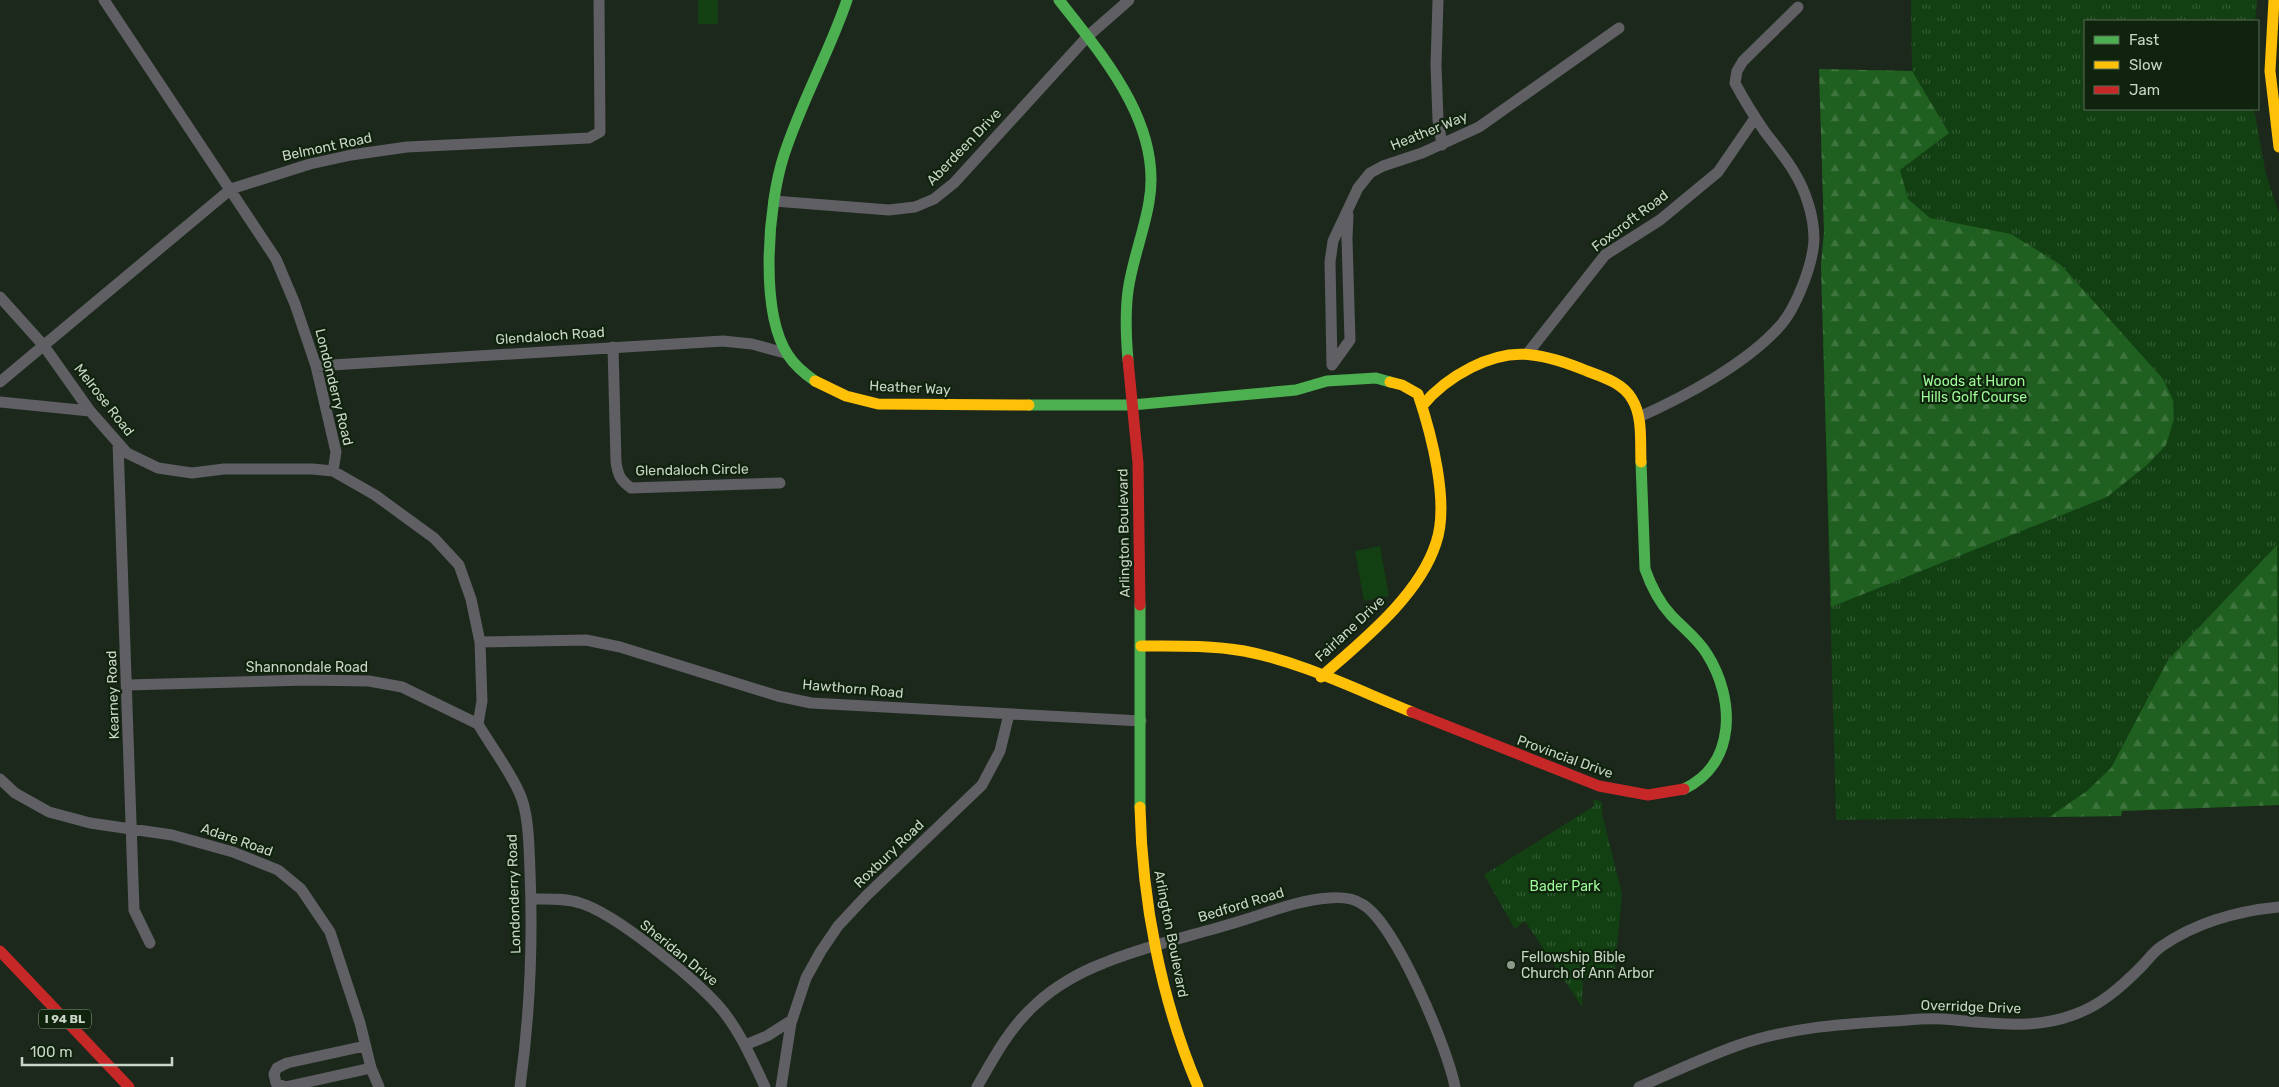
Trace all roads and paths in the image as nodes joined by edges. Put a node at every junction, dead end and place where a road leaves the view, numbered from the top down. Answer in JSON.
{"nodes":[{"id":1,"x":104,"y":0,"type":"edge"},
{"id":2,"x":599,"y":0,"type":"edge"},
{"id":3,"x":847,"y":0,"type":"edge"},
{"id":4,"x":1060,"y":0,"type":"edge"},
{"id":5,"x":1129,"y":0,"type":"edge"},
{"id":6,"x":1438,"y":0,"type":"edge"},
{"id":7,"x":2274,"y":0,"type":"edge"},
{"id":8,"x":1798,"y":6,"type":"dead end"},
{"id":9,"x":1619,"y":28,"type":"dead end"},
{"id":10,"x":1088,"y":36,"type":"junction"},
{"id":11,"x":1755,"y":118,"type":"junction"},
{"id":12,"x":1442,"y":145,"type":"junction"},
{"id":13,"x":2279,"y":147,"type":"edge"},
{"id":14,"x":230,"y":188,"type":"junction"},
{"id":15,"x":774,"y":201,"type":"junction"},
{"id":16,"x":1349,"y":208,"type":"junction"},
{"id":17,"x":0,"y":297,"type":"edge"},
{"id":18,"x":44,"y":346,"type":"junction"},
{"id":19,"x":614,"y":348,"type":"junction"},
{"id":20,"x":785,"y":353,"type":"junction"},
{"id":21,"x":1527,"y":354,"type":"junction"},
{"id":22,"x":1332,"y":365,"type":"junction"},
{"id":23,"x":316,"y":366,"type":"junction"},
{"id":24,"x":1327,"y":381,"type":"junction"},
{"id":25,"x":0,"y":382,"type":"edge"},
{"id":26,"x":0,"y":402,"type":"edge"},
{"id":27,"x":1132,"y":405,"type":"junction"},
{"id":28,"x":1422,"y":406,"type":"junction"},
{"id":29,"x":90,"y":411,"type":"junction"},
{"id":30,"x":1639,"y":417,"type":"junction"},
{"id":31,"x":118,"y":442,"type":"junction"},
{"id":32,"x":334,"y":472,"type":"junction"},
{"id":33,"x":780,"y":483,"type":"dead end"},
{"id":34,"x":480,"y":642,"type":"junction"},
{"id":35,"x":1141,"y":646,"type":"junction"},
{"id":36,"x":1321,"y":676,"type":"junction"},
{"id":37,"x":127,"y":685,"type":"junction"},
{"id":38,"x":1009,"y":714,"type":"junction"},
{"id":39,"x":1140,"y":722,"type":"junction"},
{"id":40,"x":478,"y":724,"type":"junction"},
{"id":41,"x":0,"y":779,"type":"edge"},
{"id":42,"x":133,"y":830,"type":"junction"},
{"id":43,"x":531,"y":899,"type":"junction"},
{"id":44,"x":2279,"y":907,"type":"edge"},
{"id":45,"x":150,"y":943,"type":"dead end"},
{"id":46,"x":1156,"y":946,"type":"junction"},
{"id":47,"x":0,"y":951,"type":"edge"},
{"id":48,"x":792,"y":1020,"type":"junction"},
{"id":49,"x":744,"y":1045,"type":"junction"},
{"id":50,"x":365,"y":1046,"type":"junction"},
{"id":51,"x":371,"y":1068,"type":"junction"},
{"id":52,"x":129,"y":1087,"type":"edge"},
{"id":53,"x":379,"y":1087,"type":"edge"},
{"id":54,"x":520,"y":1087,"type":"edge"},
{"id":55,"x":764,"y":1087,"type":"edge"},
{"id":56,"x":781,"y":1087,"type":"edge"},
{"id":57,"x":977,"y":1087,"type":"edge"},
{"id":58,"x":1198,"y":1087,"type":"edge"},
{"id":59,"x":1456,"y":1087,"type":"edge"},
{"id":60,"x":1638,"y":1087,"type":"edge"}],
"edges":[{"from":1,"to":14,"type":"street","name":"Londonderry Road"},
{"from":2,"to":14,"type":"street","name":"Belmont Road"},
{"from":3,"to":15,"type":"street","name":"Heather Way"},
{"from":4,"to":10,"type":"street","name":"Arlington Boulevard"},
{"from":5,"to":10,"type":"street","name":"Aberdeen Drive"},
{"from":6,"to":12,"type":"street"},
{"from":7,"to":13,"type":"street"},
{"from":8,"to":11,"type":"street"},
{"from":9,"to":12,"type":"street","name":"Heather Way"},
{"from":10,"to":15,"type":"street","name":"Aberdeen Drive"},
{"from":10,"to":27,"type":"street","name":"Arlington Boulevard"},
{"from":11,"to":21,"type":"street","name":"Foxcroft Road"},
{"from":11,"to":30,"type":"street"},
{"from":12,"to":16,"type":"street","name":"Heather Way"},
{"from":14,"to":18,"type":"street","name":"Belmont Road"},
{"from":14,"to":23,"type":"street","name":"Londonderry Road"},
{"from":15,"to":20,"type":"street","name":"Heather Way"},
{"from":16,"to":22,"type":"street","name":"Heather Way"},
{"from":16,"to":22,"type":"street","name":"Heather Way"},
{"from":17,"to":18,"type":"street","name":"Melrose Road"},
{"from":18,"to":25,"type":"street","name":"Belmont Road"},
{"from":18,"to":29,"type":"street","name":"Melrose Road"},
{"from":19,"to":20,"type":"street","name":"Glendaloch Road"},
{"from":19,"to":23,"type":"street","name":"Glendaloch Road"},
{"from":19,"to":33,"type":"street","name":"Glendaloch Circle"},
{"from":20,"to":27,"type":"street","name":"Heather Way"},
{"from":21,"to":28,"type":"street","name":"Provincial Drive"},
{"from":21,"to":30,"type":"street","name":"Provincial Drive"},
{"from":22,"to":24,"type":"street","name":"Heather Way"},
{"from":23,"to":32,"type":"street","name":"Londonderry Road"},
{"from":24,"to":27,"type":"street","name":"Heather Way"},
{"from":24,"to":28,"type":"street","name":"Heather Way"},
{"from":26,"to":29,"type":"street"},
{"from":27,"to":35,"type":"street","name":"Arlington Boulevard"},
{"from":28,"to":36,"type":"street","name":"Fairlane Drive"},
{"from":29,"to":31,"type":"street","name":"Melrose Road"},
{"from":30,"to":36,"type":"street","name":"Provincial Drive"},
{"from":31,"to":32,"type":"street","name":"Melrose Road"},
{"from":31,"to":37,"type":"street","name":"Kearney Road"},
{"from":32,"to":34,"type":"street"},
{"from":34,"to":38,"type":"street","name":"Hawthorn Road"},
{"from":34,"to":40,"type":"street"},
{"from":35,"to":36,"type":"street","name":"Provincial Drive"},
{"from":35,"to":39,"type":"street","name":"Arlington Boulevard"},
{"from":37,"to":40,"type":"street","name":"Shannondale Road"},
{"from":37,"to":42,"type":"street","name":"Kearney Road"},
{"from":38,"to":39,"type":"street","name":"Hawthorn Road"},
{"from":38,"to":48,"type":"street","name":"Roxbury Road"},
{"from":39,"to":46,"type":"street","name":"Arlington Boulevard"},
{"from":40,"to":43,"type":"street","name":"Londonderry Road"},
{"from":41,"to":42,"type":"street","name":"Adare Road"},
{"from":42,"to":45,"type":"street","name":"Kearney Road"},
{"from":42,"to":50,"type":"street","name":"Adare Road"},
{"from":43,"to":49,"type":"street","name":"Sheridan Drive"},
{"from":43,"to":54,"type":"street","name":"Londonderry Road"},
{"from":44,"to":60,"type":"street","name":"Overridge Drive"},
{"from":46,"to":57,"type":"street","name":"Bedford Road"},
{"from":46,"to":58,"type":"street","name":"Arlington Boulevard"},
{"from":46,"to":59,"type":"street","name":"Bedford Road"},
{"from":47,"to":52,"type":"street","number":"I 94 BL"},
{"from":48,"to":49,"type":"street"},
{"from":48,"to":56,"type":"street","name":"Roxbury Road"},
{"from":49,"to":55,"type":"street","name":"Sheridan Drive"},
{"from":50,"to":51,"type":"street","name":"Adare Road"},
{"from":50,"to":51,"type":"street"},
{"from":51,"to":53,"type":"street","name":"Adare Road"}]}
